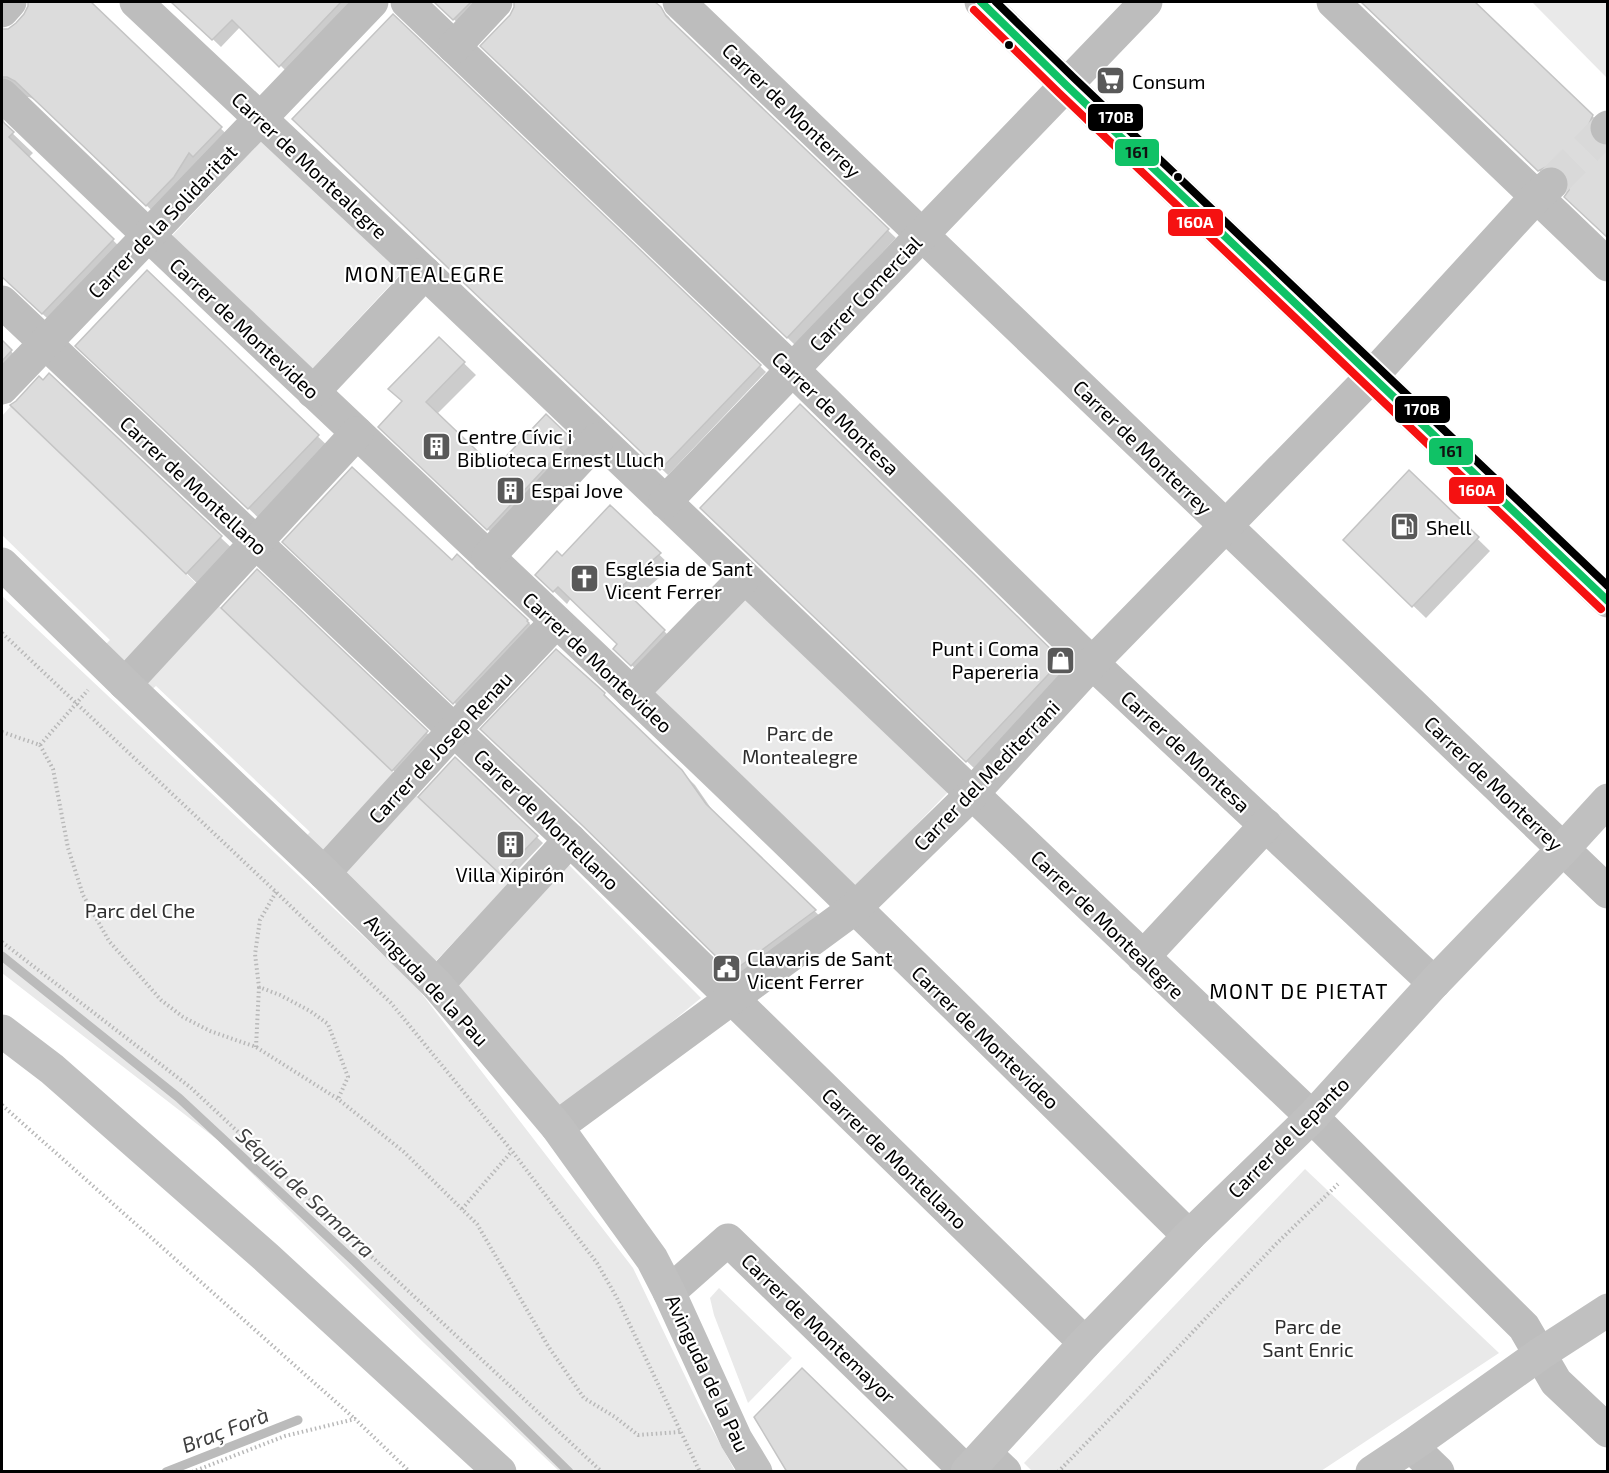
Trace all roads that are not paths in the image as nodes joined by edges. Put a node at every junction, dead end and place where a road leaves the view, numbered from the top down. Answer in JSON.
{"nodes":[{"id":1,"x":10,"y":2,"type":"edge"},
{"id":2,"x":136,"y":2,"type":"edge"},
{"id":3,"x":372,"y":2,"type":"edge"},
{"id":4,"x":406,"y":2,"type":"edge"},
{"id":5,"x":496,"y":2,"type":"edge"},
{"id":6,"x":679,"y":2,"type":"edge"},
{"id":7,"x":981,"y":2,"type":"edge"},
{"id":8,"x":1146,"y":2,"type":"edge"},
{"id":9,"x":1333,"y":2,"type":"edge"},
{"id":10,"x":2,"y":11,"type":"edge"},
{"id":11,"x":454,"y":46,"type":"junction"},
{"id":12,"x":1066,"y":85,"type":"junction"},
{"id":13,"x":2,"y":94,"type":"edge"},
{"id":14,"x":261,"y":118,"type":"junction"},
{"id":15,"x":1544,"y":191,"type":"junction"},
{"id":16,"x":922,"y":235,"type":"junction"},
{"id":17,"x":148,"y":236,"type":"junction"},
{"id":18,"x":1608,"y":265,"type":"edge"},
{"id":19,"x":425,"y":273,"type":"junction"},
{"id":20,"x":2,"y":302,"type":"edge"},
{"id":21,"x":45,"y":343,"type":"junction"},
{"id":22,"x":792,"y":369,"type":"junction"},
{"id":23,"x":1372,"y":376,"type":"junction"},
{"id":24,"x":2,"y":388,"type":"edge"},
{"id":25,"x":313,"y":392,"type":"junction"},
{"id":26,"x":357,"y":433,"type":"junction"},
{"id":27,"x":598,"y":439,"type":"junction"},
{"id":28,"x":665,"y":502,"type":"junction"},
{"id":29,"x":1225,"y":526,"type":"junction"},
{"id":30,"x":255,"y":543,"type":"junction"},
{"id":31,"x":488,"y":557,"type":"junction"},
{"id":32,"x":2,"y":564,"type":"edge"},
{"id":33,"x":744,"y":578,"type":"junction"},
{"id":34,"x":1608,"y":601,"type":"edge"},
{"id":35,"x":556,"y":622,"type":"junction"},
{"id":36,"x":1092,"y":663,"type":"junction"},
{"id":37,"x":116,"y":675,"type":"junction"},
{"id":38,"x":632,"y":693,"type":"junction"},
{"id":39,"x":454,"y":730,"type":"junction"},
{"id":40,"x":972,"y":794,"type":"junction"},
{"id":41,"x":1608,"y":800,"type":"edge"},
{"id":42,"x":1266,"y":825,"type":"junction"},
{"id":43,"x":570,"y":840,"type":"junction"},
{"id":44,"x":1563,"y":849,"type":"junction"},
{"id":45,"x":324,"y":873,"type":"junction"},
{"id":46,"x":1608,"y":892,"type":"edge"},
{"id":47,"x":855,"y":908,"type":"junction"},
{"id":48,"x":1143,"y":957,"type":"junction"},
{"id":49,"x":1434,"y":983,"type":"junction"},
{"id":50,"x":437,"y":985,"type":"junction"},
{"id":51,"x":732,"y":998,"type":"junction"},
{"id":52,"x":2,"y":1031,"type":"edge"},
{"id":53,"x":1312,"y":1118,"type":"junction"},
{"id":54,"x":557,"y":1127,"type":"junction"},
{"id":55,"x":1189,"y":1236,"type":"junction"},
{"id":56,"x":669,"y":1292,"type":"junction"},
{"id":57,"x":1608,"y":1310,"type":"edge"},
{"id":58,"x":1085,"y":1343,"type":"junction"},
{"id":59,"x":1540,"y":1354,"type":"junction"},
{"id":60,"x":1608,"y":1431,"type":"edge"},
{"id":61,"x":1411,"y":1446,"type":"junction"},
{"id":62,"x":981,"y":1467,"type":"edge"},
{"id":63,"x":500,"y":1472,"type":"edge"},
{"id":64,"x":756,"y":1472,"type":"edge"},
{"id":65,"x":1372,"y":1472,"type":"edge"},
{"id":66,"x":1437,"y":1472,"type":"edge"}],
"edges":[{"from":1,"to":10,"type":"street"},
{"from":2,"to":14,"type":"street","name":"Carrer de Montealegre"},
{"from":3,"to":14,"type":"street","name":"Carrer de la Solidaritat"},
{"from":4,"to":11,"type":"street","name":"Carrer de Montesa"},
{"from":5,"to":11,"type":"street"},
{"from":6,"to":16,"type":"street","name":"Carrer de Monterrey"},
{"from":7,"to":12,"type":"street"},
{"from":8,"to":12,"type":"street","name":"Carrer Comercial"},
{"from":9,"to":15,"type":"street"},
{"from":11,"to":22,"type":"street","name":"Carrer de Montesa"},
{"from":12,"to":16,"type":"street","name":"Carrer Comercial"},
{"from":12,"to":23,"type":"street"},
{"from":13,"to":17,"type":"street","name":"Carrer de Montevideo"},
{"from":14,"to":17,"type":"street","name":"Carrer de la Solidaritat"},
{"from":14,"to":19,"type":"street","name":"Carrer de Montealegre"},
{"from":15,"to":18,"type":"street"},
{"from":15,"to":23,"type":"street","name":"Carrer del Mediterrani"},
{"from":16,"to":22,"type":"street","name":"Carrer Comercial"},
{"from":16,"to":29,"type":"street","name":"Carrer de Monterrey"},
{"from":17,"to":21,"type":"street","name":"Carrer de la Solidaritat"},
{"from":17,"to":25,"type":"street","name":"Carrer de Montevideo"},
{"from":19,"to":25,"type":"street"},
{"from":19,"to":27,"type":"street","name":"Carrer de Montealegre"},
{"from":20,"to":21,"type":"street","name":"Carrer de Montellano"},
{"from":21,"to":24,"type":"street","name":"Carrer de la Solidaritat"},
{"from":21,"to":30,"type":"street","name":"Carrer de Montellano"},
{"from":22,"to":28,"type":"street","name":"Carrer Comercial"},
{"from":22,"to":36,"type":"street","name":"Carrer de Montesa"},
{"from":23,"to":29,"type":"street","name":"Carrer del Mediterrani"},
{"from":23,"to":34,"type":"street"},
{"from":25,"to":26,"type":"street","name":"Carrer de Montevideo"},
{"from":26,"to":30,"type":"street"},
{"from":26,"to":31,"type":"street","name":"Carrer de Montevideo"},
{"from":27,"to":28,"type":"street","name":"Carrer de Montealegre"},
{"from":27,"to":31,"type":"street"},
{"from":28,"to":33,"type":"street","name":"Carrer de Montealegre"},
{"from":29,"to":36,"type":"street","name":"Carrer del Mediterrani"},
{"from":29,"to":44,"type":"street","name":"Carrer de Monterrey"},
{"from":30,"to":37,"type":"street"},
{"from":30,"to":39,"type":"street","name":"Carrer de Montellano"},
{"from":31,"to":35,"type":"street","name":"Carrer de Montevideo"},
{"from":32,"to":37,"type":"street","name":"Avinguda de la Pau"},
{"from":33,"to":38,"type":"street"},
{"from":33,"to":40,"type":"street","name":"Carrer de Montealegre"},
{"from":35,"to":38,"type":"street","name":"Carrer de Montevideo"},
{"from":35,"to":39,"type":"street","name":"Carrer de Josep Renau"},
{"from":36,"to":40,"type":"street","name":"Carrer del Mediterrani"},
{"from":36,"to":42,"type":"street","name":"Carrer de Montesa"},
{"from":37,"to":45,"type":"street","name":"Avinguda de la Pau"},
{"from":38,"to":47,"type":"street","name":"Carrer de Montevideo"},
{"from":39,"to":43,"type":"street","name":"Carrer de Montellano"},
{"from":39,"to":45,"type":"street","name":"Carrer de Josep Renau"},
{"from":40,"to":47,"type":"street","name":"Carrer del Mediterrani"},
{"from":40,"to":48,"type":"street","name":"Carrer de Montealegre"},
{"from":41,"to":44,"type":"street","name":"Carrer de Lepanto"},
{"from":42,"to":48,"type":"street","name":"Carrer de Montesa"},
{"from":42,"to":49,"type":"street","name":"Carrer de Montesa"},
{"from":43,"to":50,"type":"street"},
{"from":43,"to":51,"type":"street","name":"Carrer de Montellano"},
{"from":44,"to":46,"type":"street","name":"Carrer de Monterrey"},
{"from":44,"to":49,"type":"street","name":"Carrer de Lepanto"},
{"from":45,"to":50,"type":"street","name":"Avinguda de la Pau"},
{"from":47,"to":51,"type":"street","name":"Carrer del Mediterrani"},
{"from":47,"to":55,"type":"street","name":"Carrer de Montevideo"},
{"from":48,"to":53,"type":"street","name":"Carrer de Montealegre"},
{"from":49,"to":53,"type":"street","name":"Carrer de Lepanto"},
{"from":50,"to":54,"type":"street","name":"Avinguda de la Pau"},
{"from":51,"to":54,"type":"street","name":"Carrer del Mediterrani"},
{"from":51,"to":58,"type":"street","name":"Carrer de Montellano"},
{"from":52,"to":63,"type":"street"},
{"from":53,"to":55,"type":"street","name":"Carrer de Lepanto"},
{"from":53,"to":59,"type":"street","name":"Carrer de Montealegre"},
{"from":54,"to":56,"type":"street","name":"Avinguda de la Pau"},
{"from":55,"to":58,"type":"street","name":"Carrer de Lepanto"},
{"from":56,"to":62,"type":"street","name":"Carrer de Montemayor"},
{"from":56,"to":64,"type":"street","name":"Avinguda de la Pau"},
{"from":57,"to":59,"type":"street"},
{"from":58,"to":62,"type":"street","name":"Carrer de Lepanto"},
{"from":59,"to":60,"type":"street","name":"Carrer de Montealegre"},
{"from":59,"to":61,"type":"street"},
{"from":61,"to":65,"type":"street"},
{"from":61,"to":66,"type":"street"}]}
